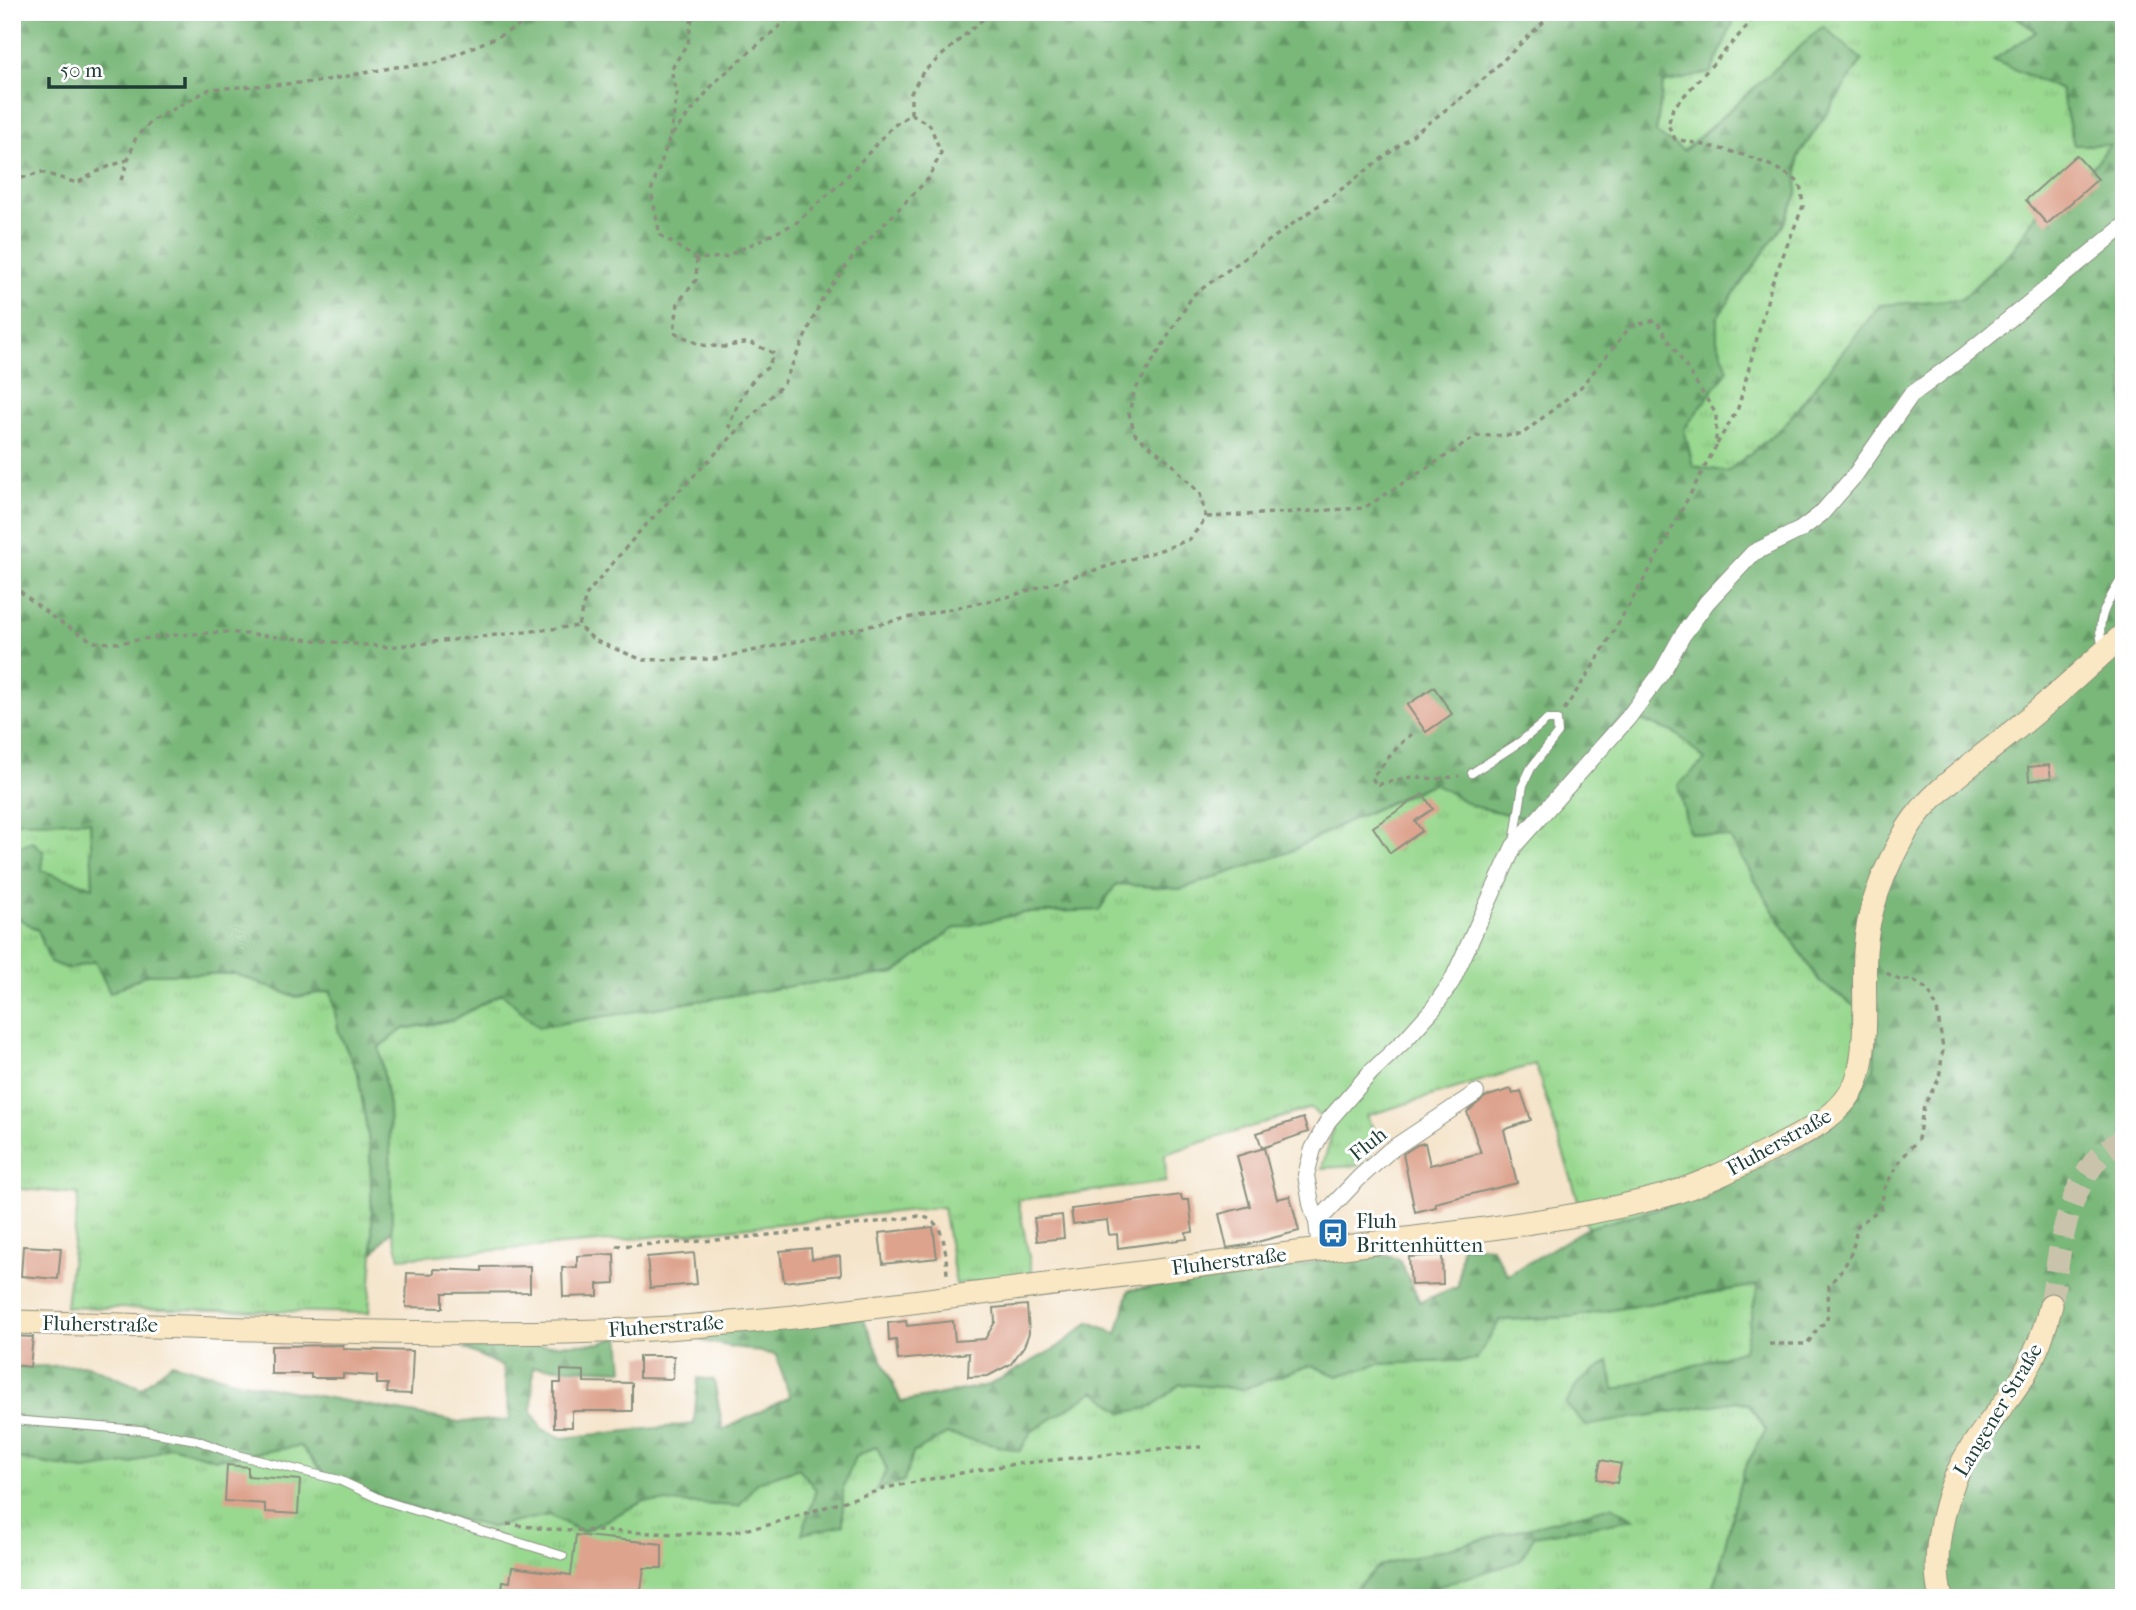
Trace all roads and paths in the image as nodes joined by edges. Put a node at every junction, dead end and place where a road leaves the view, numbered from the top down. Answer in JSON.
{"nodes":[{"id":1,"x":564,"y":12,"type":"edge"},
{"id":2,"x":583,"y":12,"type":"edge"},
{"id":3,"x":693,"y":12,"type":"edge"},
{"id":4,"x":796,"y":12,"type":"edge"},
{"id":5,"x":991,"y":12,"type":"edge"},
{"id":6,"x":1554,"y":12,"type":"edge"},
{"id":7,"x":1760,"y":12,"type":"edge"},
{"id":8,"x":911,"y":114,"type":"junction"},
{"id":9,"x":670,"y":137,"type":"junction"},
{"id":10,"x":128,"y":160,"type":"junction"},
{"id":11,"x":121,"y":180,"type":"dead end"},
{"id":12,"x":12,"y":181,"type":"edge"},
{"id":13,"x":2124,"y":226,"type":"edge"},
{"id":14,"x":697,"y":259,"type":"junction"},
{"id":15,"x":737,"y":432,"type":"junction"},
{"id":16,"x":1716,"y":446,"type":"junction"},
{"id":17,"x":1206,"y":517,"type":"junction"},
{"id":18,"x":2124,"y":575,"type":"edge"},
{"id":19,"x":12,"y":585,"type":"edge"},
{"id":20,"x":578,"y":626,"type":"junction"},
{"id":21,"x":2124,"y":634,"type":"edge"},
{"id":22,"x":2105,"y":651,"type":"junction"},
{"id":23,"x":1557,"y":720,"type":"junction"},
{"id":24,"x":1412,"y":734,"type":"dead end"},
{"id":25,"x":1472,"y":773,"type":"joint"},
{"id":26,"x":1514,"y":846,"type":"junction"},
{"id":27,"x":1864,"y":979,"type":"junction"},
{"id":28,"x":1476,"y":1093,"type":"dead end"},
{"id":29,"x":1317,"y":1222,"type":"junction"},
{"id":30,"x":617,"y":1246,"type":"dead end"},
{"id":31,"x":1321,"y":1249,"type":"junction"},
{"id":32,"x":948,"y":1296,"type":"junction"},
{"id":33,"x":2052,"y":1305,"type":"tunnel mouth"},
{"id":34,"x":12,"y":1322,"type":"edge"},
{"id":35,"x":1769,"y":1344,"type":"dead end"},
{"id":36,"x":12,"y":1420,"type":"edge"},
{"id":37,"x":1201,"y":1447,"type":"dead end"},
{"id":38,"x":470,"y":1528,"type":"junction"},
{"id":39,"x":563,"y":1556,"type":"dead end"},
{"id":40,"x":1941,"y":1598,"type":"edge"}],
"edges":[{"from":1,"to":2,"type":"path"},
{"from":1,"to":10,"type":"path"},
{"from":3,"to":9,"type":"path"},
{"from":4,"to":9,"type":"path"},
{"from":5,"to":8,"type":"path"},
{"from":6,"to":17,"type":"path"},
{"from":7,"to":16,"type":"path"},
{"from":8,"to":14,"type":"path"},
{"from":8,"to":15,"type":"path"},
{"from":9,"to":14,"type":"path"},
{"from":10,"to":11,"type":"path"},
{"from":10,"to":12,"type":"path"},
{"from":13,"to":26,"type":"street"},
{"from":14,"to":15,"type":"path"},
{"from":15,"to":20,"type":"path"},
{"from":16,"to":17,"type":"path"},
{"from":16,"to":23,"type":"path"},
{"from":17,"to":20,"type":"path"},
{"from":18,"to":22,"type":"lane"},
{"from":19,"to":20,"type":"path"},
{"from":21,"to":22,"type":"street","name":"Fluherstraße"},
{"from":22,"to":27,"type":"street","name":"Fluherstraße"},
{"from":23,"to":25,"type":"lane"},
{"from":23,"to":26,"type":"lane"},
{"from":24,"to":25,"type":"path"},
{"from":26,"to":29,"type":"street"},
{"from":27,"to":31,"type":"street","name":"Fluherstraße"},
{"from":27,"to":35,"type":"path"},
{"from":28,"to":29,"type":"street","name":"Fluh"},
{"from":29,"to":31,"type":"street"},
{"from":30,"to":32,"type":"path"},
{"from":31,"to":32,"type":"street","name":"Fluherstraße"},
{"from":32,"to":34,"type":"street","name":"Fluherstraße"},
{"from":33,"to":40,"type":"street","name":"Langener Straße"},
{"from":36,"to":38,"type":"lane"},
{"from":37,"to":38,"type":"path"},
{"from":38,"to":39,"type":"lane"}]}
